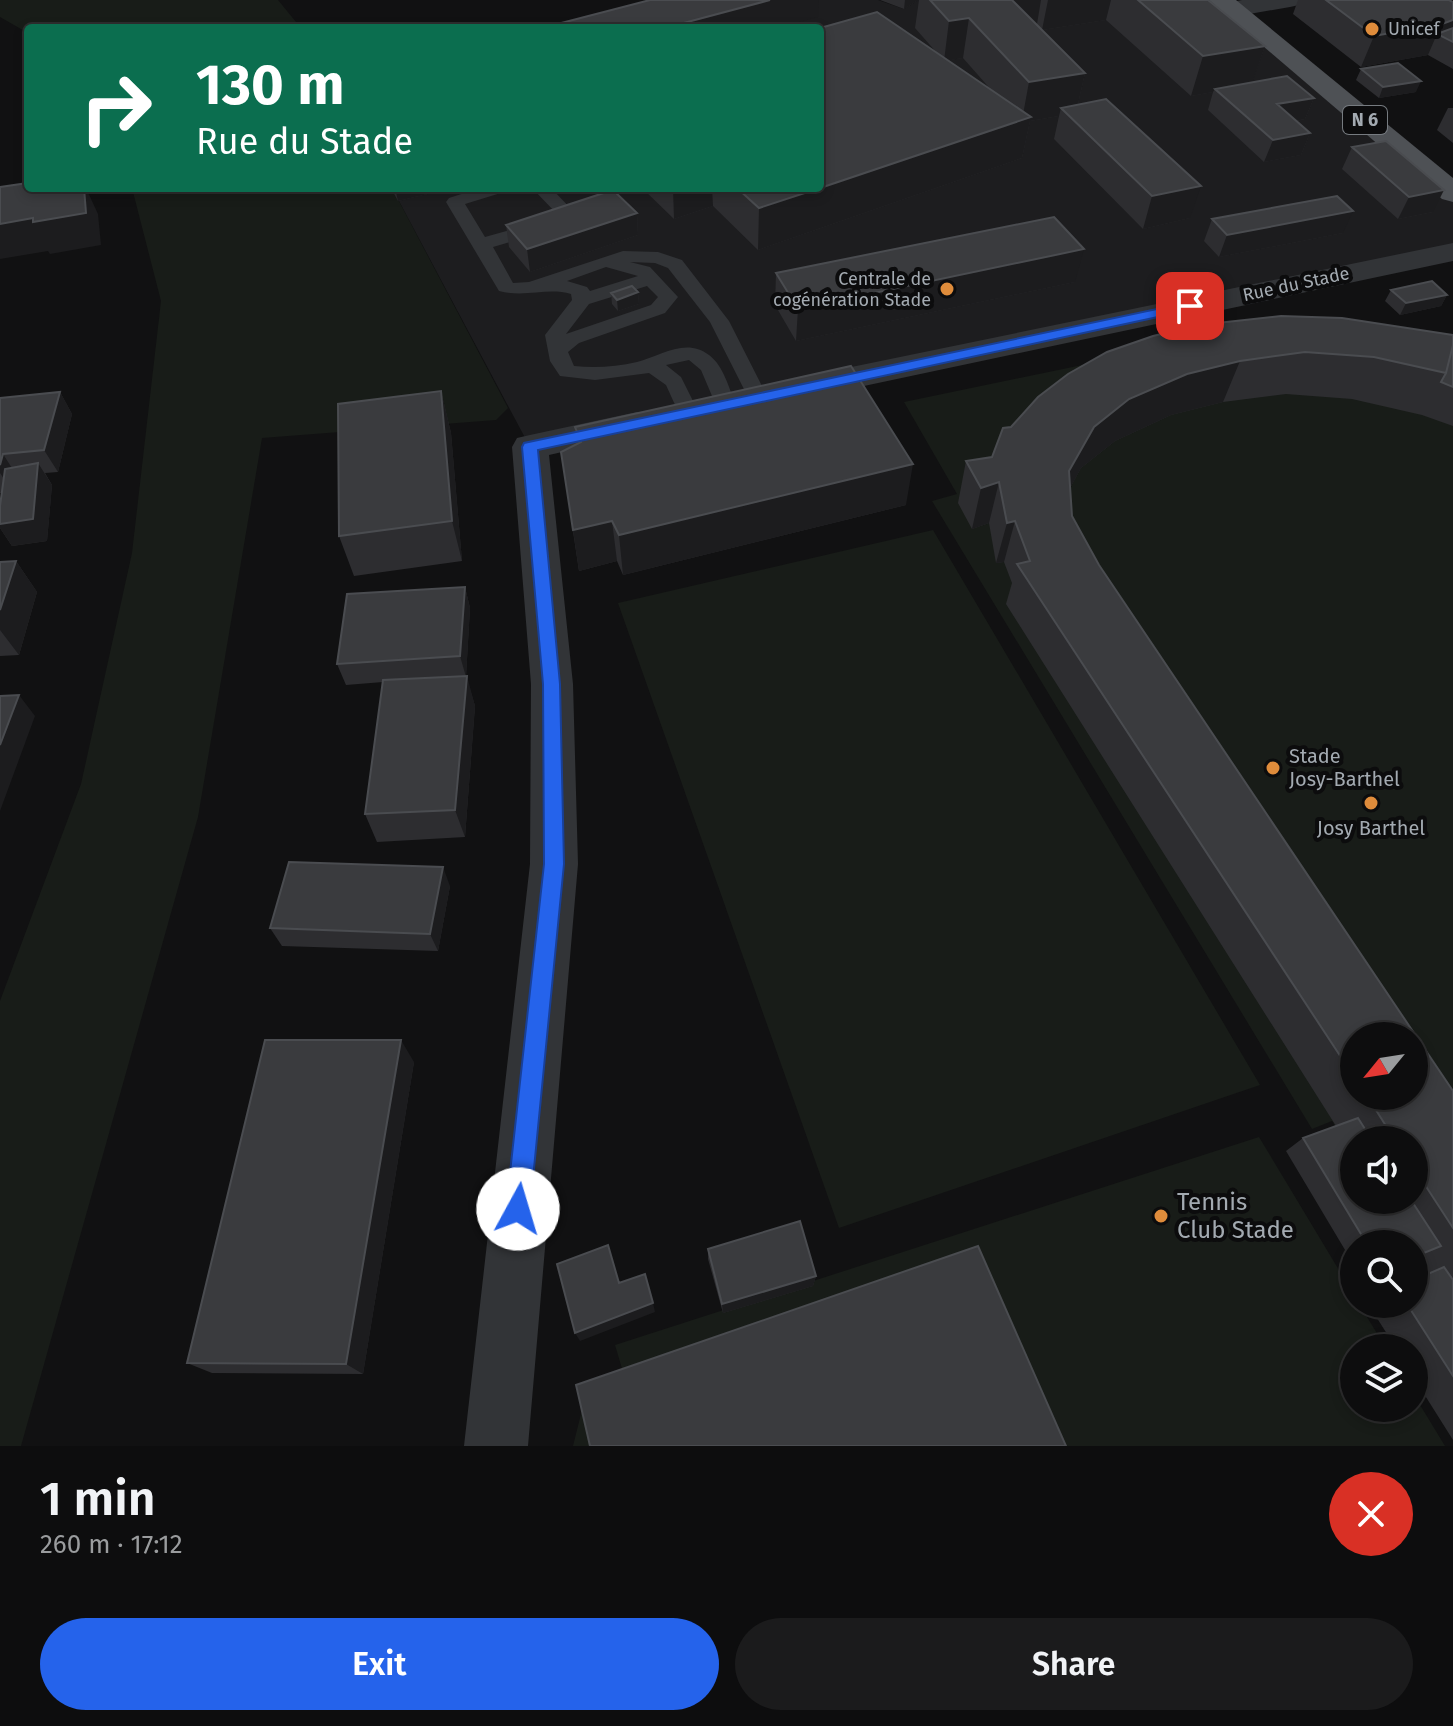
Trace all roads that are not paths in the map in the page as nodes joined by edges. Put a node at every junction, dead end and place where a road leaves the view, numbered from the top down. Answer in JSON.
{"nodes":[{"id":1,"x":1290,"y":0,"type":"edge"},
{"id":2,"x":1227,"y":5,"type":"edge"},
{"id":3,"x":486,"y":192,"type":"edge"},
{"id":4,"x":545,"y":192,"type":"edge"},
{"id":5,"x":1453,"y":193,"type":"edge"},
{"id":6,"x":481,"y":249,"type":"junction"},
{"id":7,"x":1453,"y":252,"type":"edge"},
{"id":8,"x":606,"y":262,"type":"junction"},
{"id":9,"x":652,"y":278,"type":"junction"},
{"id":10,"x":534,"y":287,"type":"junction"},
{"id":11,"x":582,"y":300,"type":"junction"},
{"id":12,"x":558,"y":350,"type":"junction"},
{"id":13,"x":645,"y":366,"type":"junction"},
{"id":14,"x":742,"y":401,"type":"junction"},
{"id":15,"x":688,"y":413,"type":"junction"},
{"id":16,"x":496,"y":1446,"type":"edge"}],
"edges":[{"from":1,"to":2,"type":"street"},
{"from":2,"to":5,"type":"main road","number":"N 6"},
{"from":3,"to":6,"type":"lane"},
{"from":4,"to":6,"type":"lane"},
{"from":6,"to":10,"type":"lane"},
{"from":7,"to":14,"type":"street","name":"Rue du Stade"},
{"from":8,"to":9,"type":"lane"},
{"from":8,"to":10,"type":"lane"},
{"from":8,"to":14,"type":"lane"},
{"from":9,"to":11,"type":"lane"},
{"from":9,"to":12,"type":"lane"},
{"from":10,"to":11,"type":"lane"},
{"from":11,"to":12,"type":"lane"},
{"from":12,"to":13,"type":"lane"},
{"from":13,"to":14,"type":"lane"},
{"from":13,"to":15,"type":"lane"},
{"from":14,"to":15,"type":"street","name":"Rue du Stade"},
{"from":15,"to":16,"type":"street","name":"Rue du Stade"}]}
